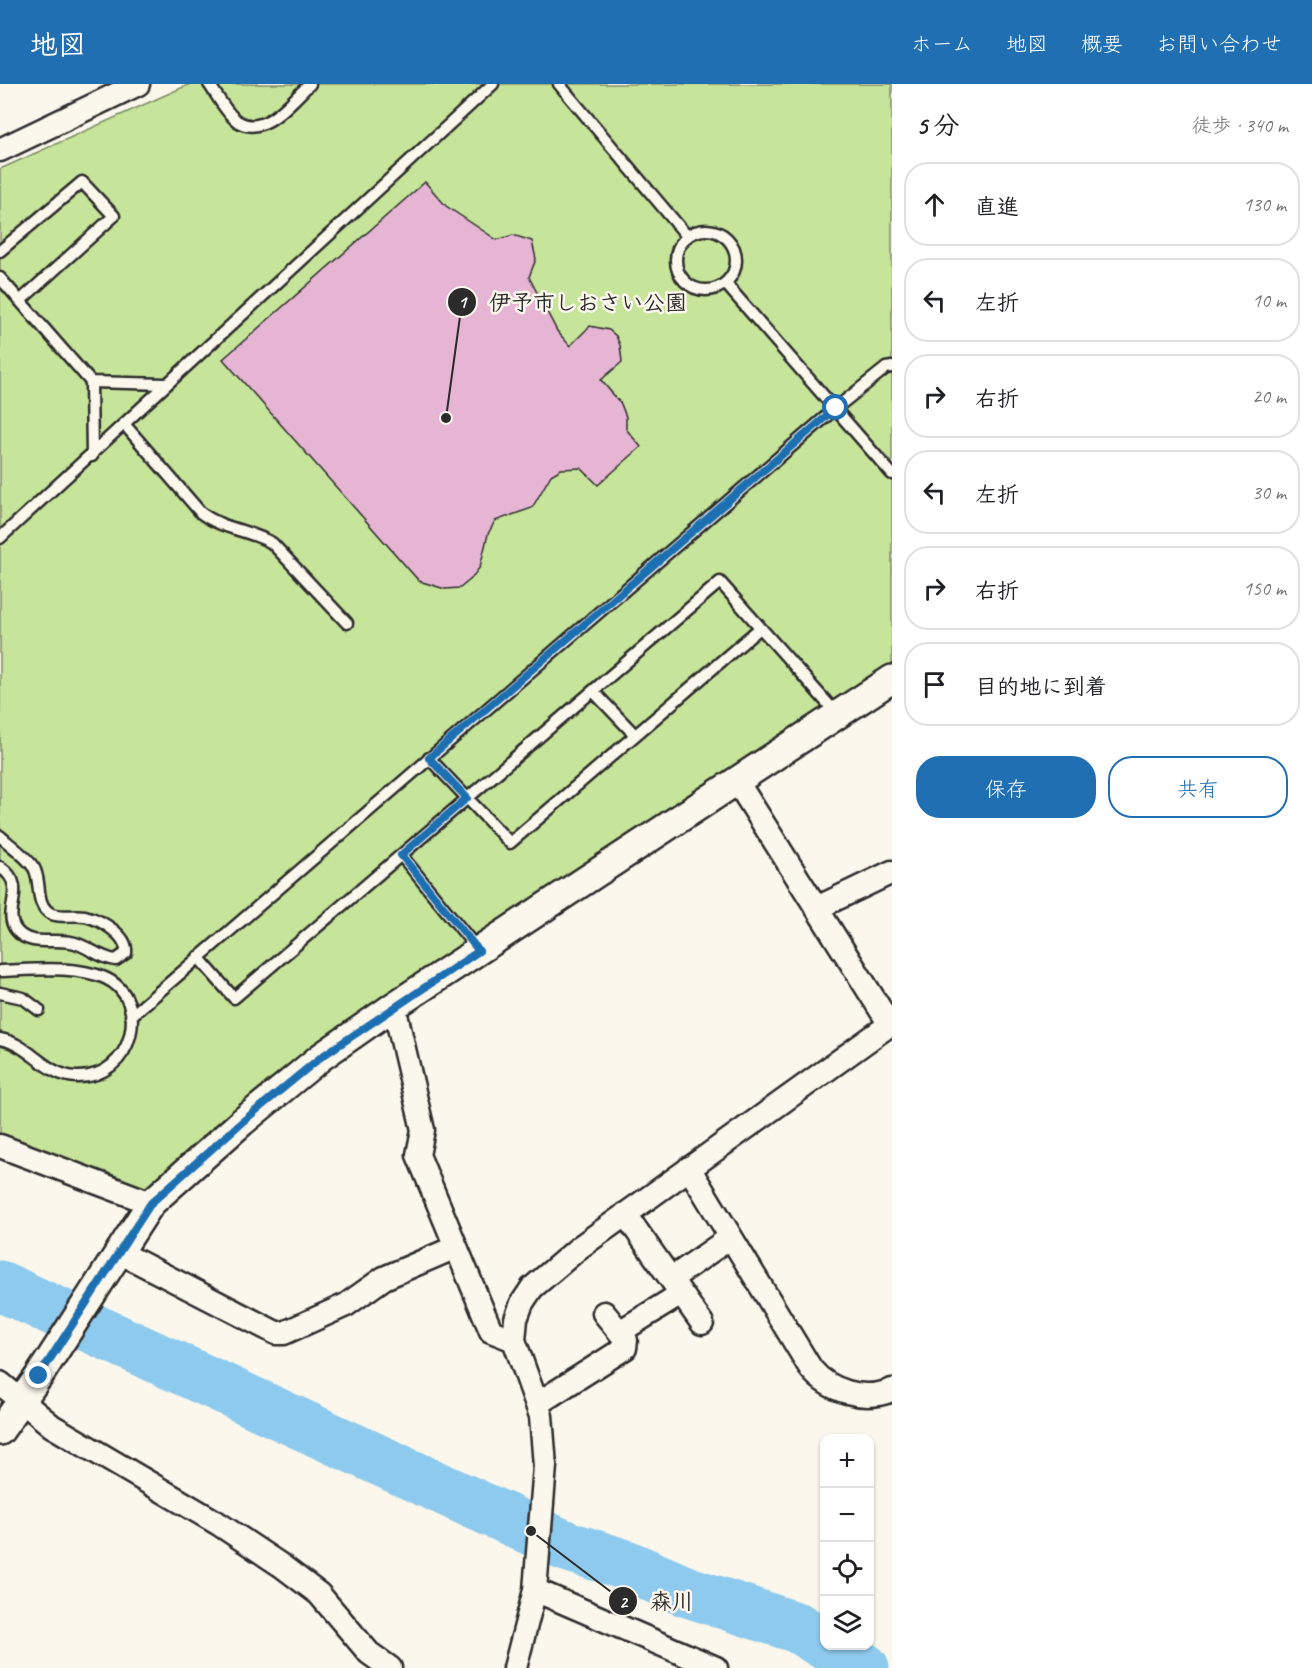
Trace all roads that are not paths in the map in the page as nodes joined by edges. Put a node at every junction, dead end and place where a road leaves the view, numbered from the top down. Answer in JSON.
{"nodes":[{"id":1,"x":138,"y":84,"type":"edge"},
{"id":2,"x":209,"y":84,"type":"edge"},
{"id":3,"x":310,"y":84,"type":"edge"},
{"id":4,"x":493,"y":84,"type":"edge"},
{"id":5,"x":559,"y":84,"type":"edge"},
{"id":6,"x":0,"y":150,"type":"edge"},
{"id":7,"x":687,"y":236,"type":"junction"},
{"id":8,"x":0,"y":251,"type":"edge"},
{"id":9,"x":0,"y":278,"type":"edge"},
{"id":10,"x":725,"y":283,"type":"junction"},
{"id":11,"x":20,"y":301,"type":"junction"},
{"id":12,"x":892,"y":367,"type":"edge"},
{"id":13,"x":91,"y":382,"type":"junction"},
{"id":14,"x":165,"y":384,"type":"junction"},
{"id":15,"x":836,"y":408,"type":"junction"},
{"id":16,"x":125,"y":425,"type":"junction"},
{"id":17,"x":92,"y":456,"type":"junction"},
{"id":18,"x":892,"y":474,"type":"edge"},
{"id":19,"x":0,"y":538,"type":"edge"},
{"id":20,"x":347,"y":623,"type":"dead end"},
{"id":21,"x":760,"y":628,"type":"junction"},
{"id":22,"x":892,"y":679,"type":"edge"},
{"id":23,"x":593,"y":691,"type":"junction"},
{"id":24,"x":837,"y":715,"type":"junction"},
{"id":25,"x":635,"y":735,"type":"junction"},
{"id":26,"x":429,"y":758,"type":"junction"},
{"id":27,"x":736,"y":780,"type":"junction"},
{"id":28,"x":467,"y":798,"type":"junction"},
{"id":29,"x":0,"y":836,"type":"edge"},
{"id":30,"x":401,"y":855,"type":"junction"},
{"id":31,"x":0,"y":867,"type":"edge"},
{"id":32,"x":892,"y":872,"type":"edge"},
{"id":33,"x":817,"y":908,"type":"junction"},
{"id":34,"x":479,"y":951,"type":"junction"},
{"id":35,"x":198,"y":957,"type":"junction"},
{"id":36,"x":0,"y":971,"type":"edge"},
{"id":37,"x":0,"y":993,"type":"edge"},
{"id":38,"x":394,"y":1006,"type":"junction"},
{"id":39,"x":39,"y":1010,"type":"dead end"},
{"id":40,"x":131,"y":1016,"type":"junction"},
{"id":41,"x":891,"y":1023,"type":"edge"},
{"id":42,"x":0,"y":1039,"type":"edge"},
{"id":43,"x":0,"y":1146,"type":"edge"},
{"id":44,"x":689,"y":1168,"type":"junction"},
{"id":45,"x":151,"y":1203,"type":"junction"},
{"id":46,"x":625,"y":1214,"type":"junction"},
{"id":47,"x":731,"y":1237,"type":"junction"},
{"id":48,"x":456,"y":1247,"type":"junction"},
{"id":49,"x":116,"y":1257,"type":"junction"},
{"id":50,"x":676,"y":1287,"type":"junction"},
{"id":51,"x":604,"y":1313,"type":"dead end"},
{"id":52,"x":702,"y":1323,"type":"dead end"},
{"id":53,"x":621,"y":1331,"type":"junction"},
{"id":54,"x":514,"y":1340,"type":"junction"},
{"id":55,"x":0,"y":1383,"type":"edge"},
{"id":56,"x":892,"y":1390,"type":"edge"},
{"id":57,"x":22,"y":1399,"type":"junction"},
{"id":58,"x":537,"y":1404,"type":"junction"},
{"id":59,"x":0,"y":1431,"type":"edge"},
{"id":60,"x":535,"y":1580,"type":"junction"},
{"id":61,"x":390,"y":1668,"type":"edge"},
{"id":62,"x":515,"y":1668,"type":"edge"},
{"id":63,"x":716,"y":1668,"type":"edge"}],
"edges":[{"from":1,"to":6,"type":"street"},
{"from":2,"to":3,"type":"lane"},
{"from":4,"to":14,"type":"lane"},
{"from":5,"to":7,"type":"lane"},
{"from":7,"to":10,"type":"lane"},
{"from":7,"to":10,"type":"lane"},
{"from":8,"to":11,"type":"lane"},
{"from":9,"to":11,"type":"lane"},
{"from":10,"to":15,"type":"lane"},
{"from":11,"to":13,"type":"lane"},
{"from":12,"to":15,"type":"lane"},
{"from":13,"to":14,"type":"lane"},
{"from":13,"to":17,"type":"lane"},
{"from":14,"to":16,"type":"lane"},
{"from":15,"to":18,"type":"lane"},
{"from":15,"to":26,"type":"lane"},
{"from":16,"to":17,"type":"lane"},
{"from":16,"to":20,"type":"lane"},
{"from":17,"to":19,"type":"lane"},
{"from":21,"to":23,"type":"lane"},
{"from":21,"to":24,"type":"lane"},
{"from":21,"to":25,"type":"lane"},
{"from":22,"to":24,"type":"street"},
{"from":23,"to":25,"type":"lane"},
{"from":23,"to":28,"type":"lane"},
{"from":24,"to":27,"type":"street"},
{"from":25,"to":28,"type":"lane"},
{"from":26,"to":28,"type":"lane"},
{"from":26,"to":35,"type":"lane"},
{"from":27,"to":33,"type":"street"},
{"from":27,"to":34,"type":"street"},
{"from":28,"to":30,"type":"lane"},
{"from":29,"to":31,"type":"lane"},
{"from":30,"to":34,"type":"lane"},
{"from":30,"to":35,"type":"lane"},
{"from":32,"to":33,"type":"street"},
{"from":33,"to":41,"type":"street"},
{"from":34,"to":38,"type":"street"},
{"from":35,"to":40,"type":"lane"},
{"from":36,"to":40,"type":"lane"},
{"from":37,"to":39,"type":"lane"},
{"from":38,"to":45,"type":"street"},
{"from":38,"to":48,"type":"street"},
{"from":40,"to":42,"type":"lane"},
{"from":41,"to":44,"type":"street"},
{"from":43,"to":45,"type":"street"},
{"from":44,"to":46,"type":"street"},
{"from":44,"to":47,"type":"street"},
{"from":45,"to":49,"type":"street"},
{"from":46,"to":50,"type":"street"},
{"from":46,"to":54,"type":"street"},
{"from":47,"to":50,"type":"street"},
{"from":47,"to":56,"type":"street"},
{"from":48,"to":49,"type":"street"},
{"from":48,"to":54,"type":"street"},
{"from":49,"to":57,"type":"street"},
{"from":50,"to":52,"type":"street"},
{"from":50,"to":53,"type":"street"},
{"from":51,"to":53,"type":"street"},
{"from":53,"to":58,"type":"street"},
{"from":54,"to":58,"type":"street"},
{"from":55,"to":57,"type":"street"},
{"from":57,"to":59,"type":"street"},
{"from":57,"to":61,"type":"street"},
{"from":58,"to":60,"type":"street"},
{"from":60,"to":62,"type":"street"},
{"from":60,"to":63,"type":"street"}]}
